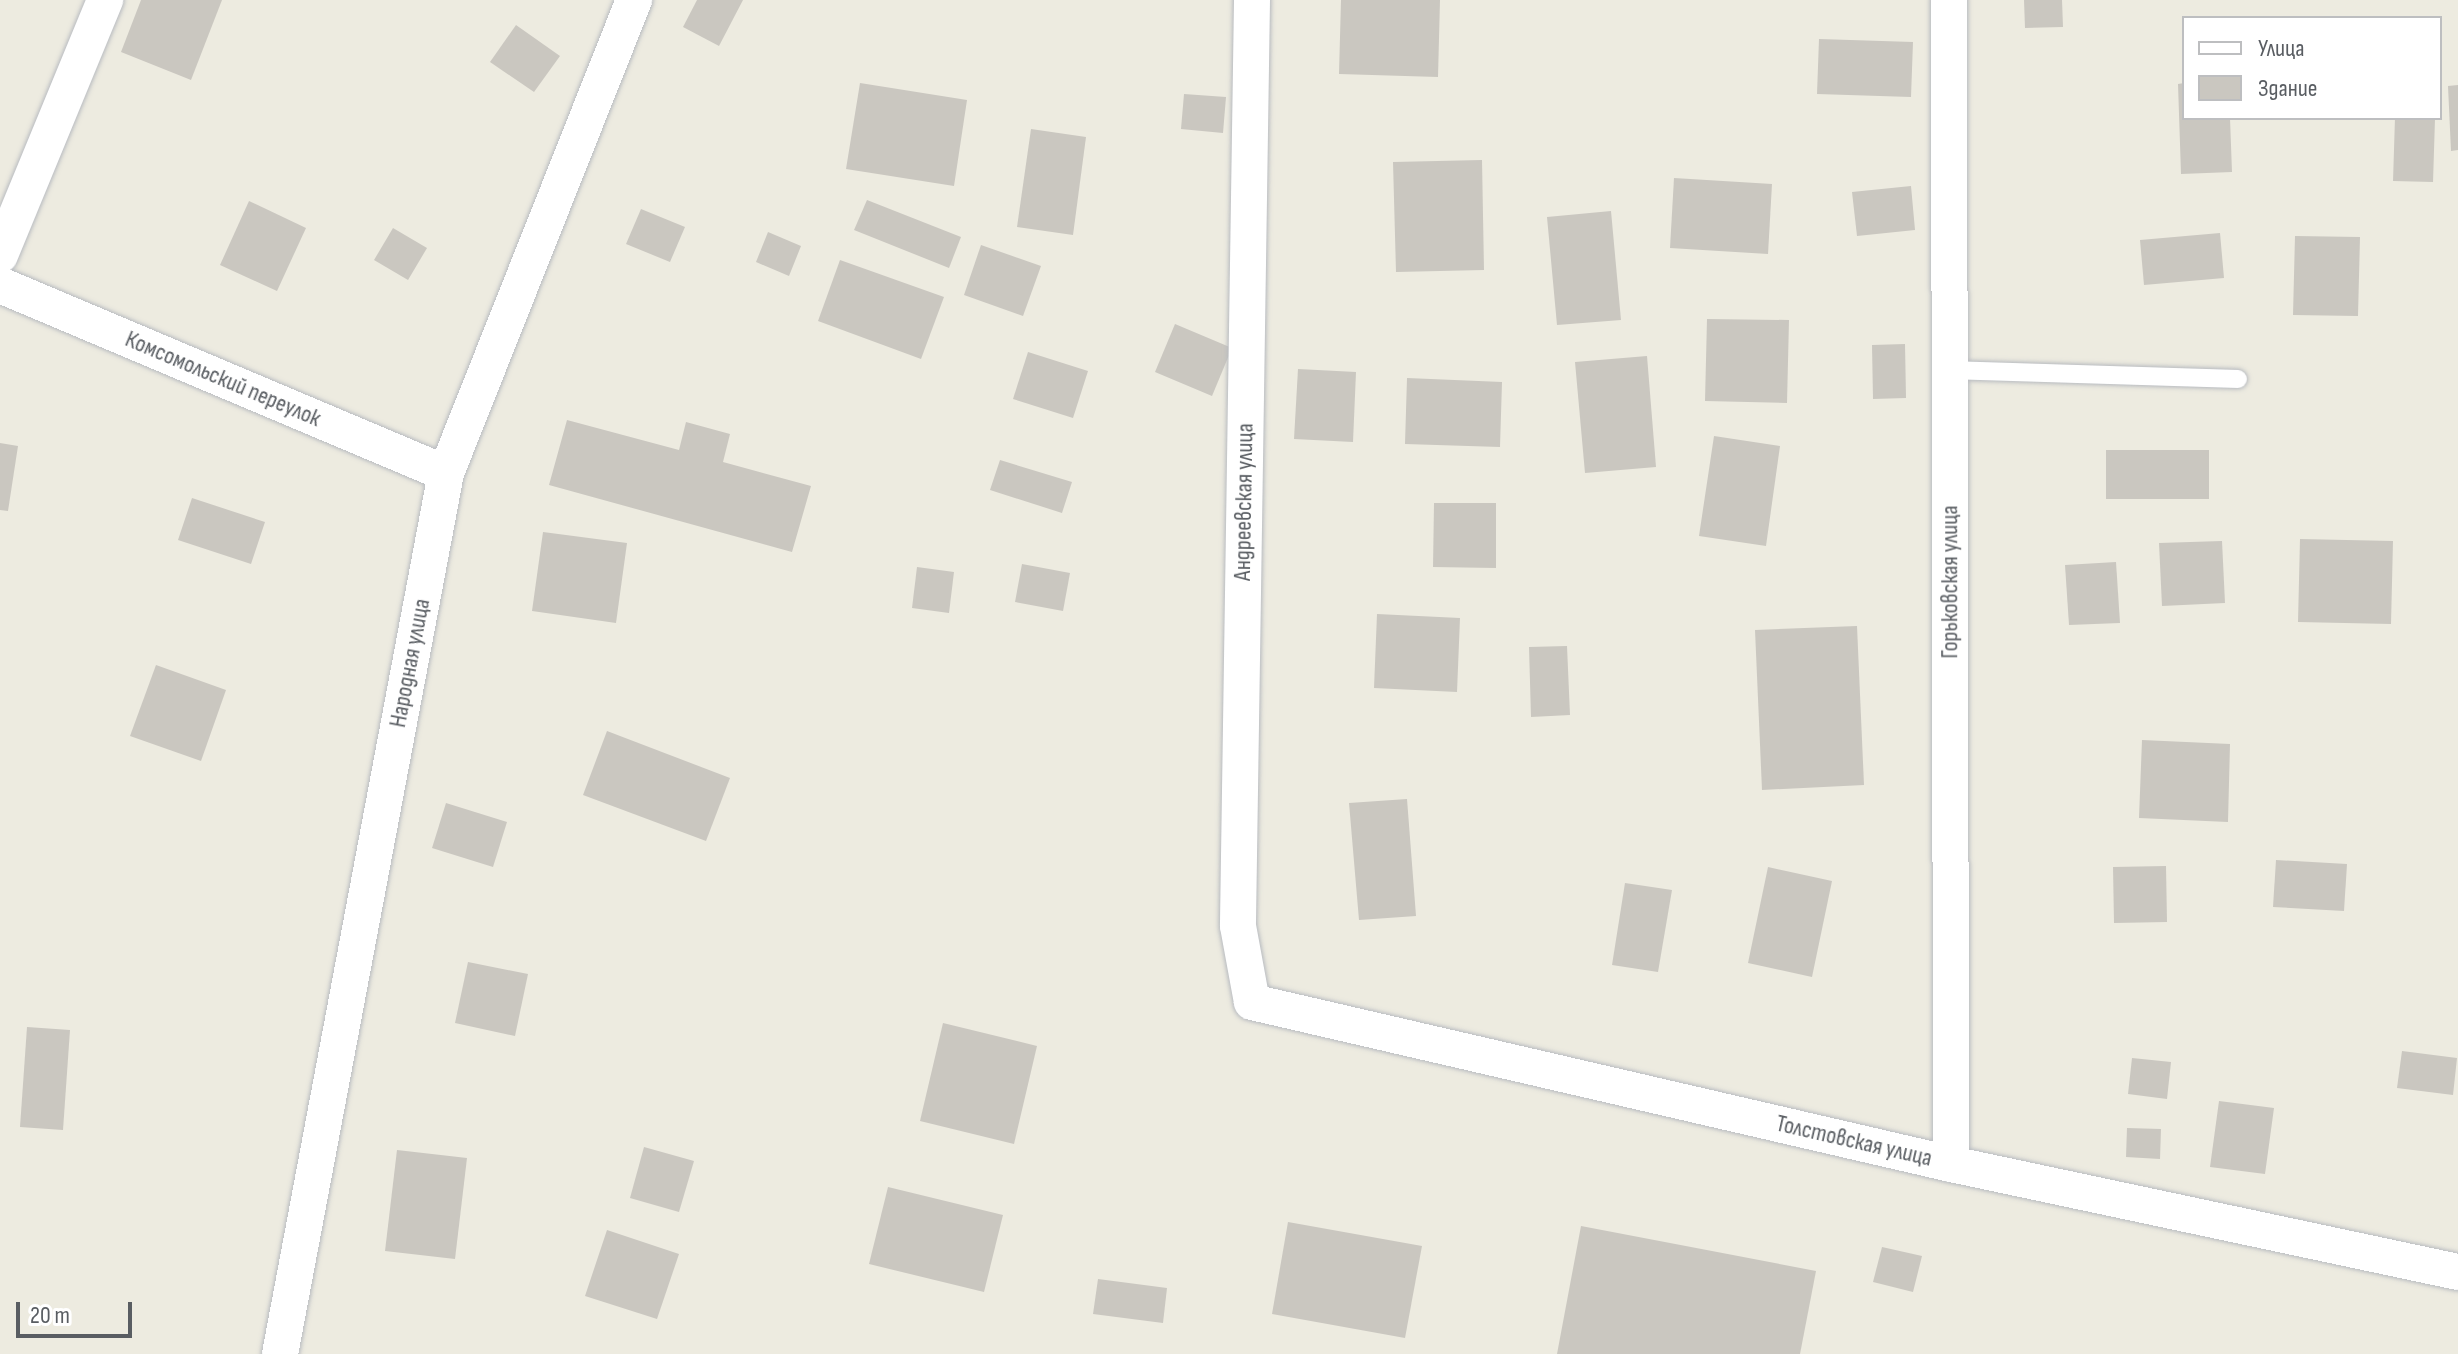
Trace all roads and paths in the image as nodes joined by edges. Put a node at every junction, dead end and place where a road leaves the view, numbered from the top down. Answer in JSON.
{"nodes":[{"id":1,"x":105,"y":0,"type":"edge"},
{"id":2,"x":634,"y":0,"type":"edge"},
{"id":3,"x":1252,"y":0,"type":"edge"},
{"id":4,"x":1949,"y":0,"type":"edge"},
{"id":5,"x":0,"y":255,"type":"edge"},
{"id":6,"x":0,"y":285,"type":"edge"},
{"id":7,"x":1949,"y":370,"type":"junction"},
{"id":8,"x":2238,"y":379,"type":"dead end"},
{"id":9,"x":446,"y":473,"type":"junction"},
{"id":10,"x":1252,"y":1002,"type":"joint"},
{"id":11,"x":1951,"y":1164,"type":"junction"},
{"id":12,"x":2458,"y":1272,"type":"edge"},
{"id":13,"x":280,"y":1354,"type":"edge"}],
"edges":[{"from":1,"to":5,"type":"street"},
{"from":2,"to":9,"type":"street","name":"Народная улица"},
{"from":3,"to":10,"type":"street","name":"Андреевская улица"},
{"from":4,"to":7,"type":"street","name":"Горьковская улица"},
{"from":6,"to":9,"type":"street","name":"Комсомольский переулок"},
{"from":7,"to":8,"type":"lane"},
{"from":7,"to":11,"type":"street","name":"Горьковская улица"},
{"from":9,"to":13,"type":"street","name":"Народная улица"},
{"from":10,"to":11,"type":"street","name":"Толстовская улица"},
{"from":11,"to":12,"type":"street","name":"Толстовская улица"}]}
